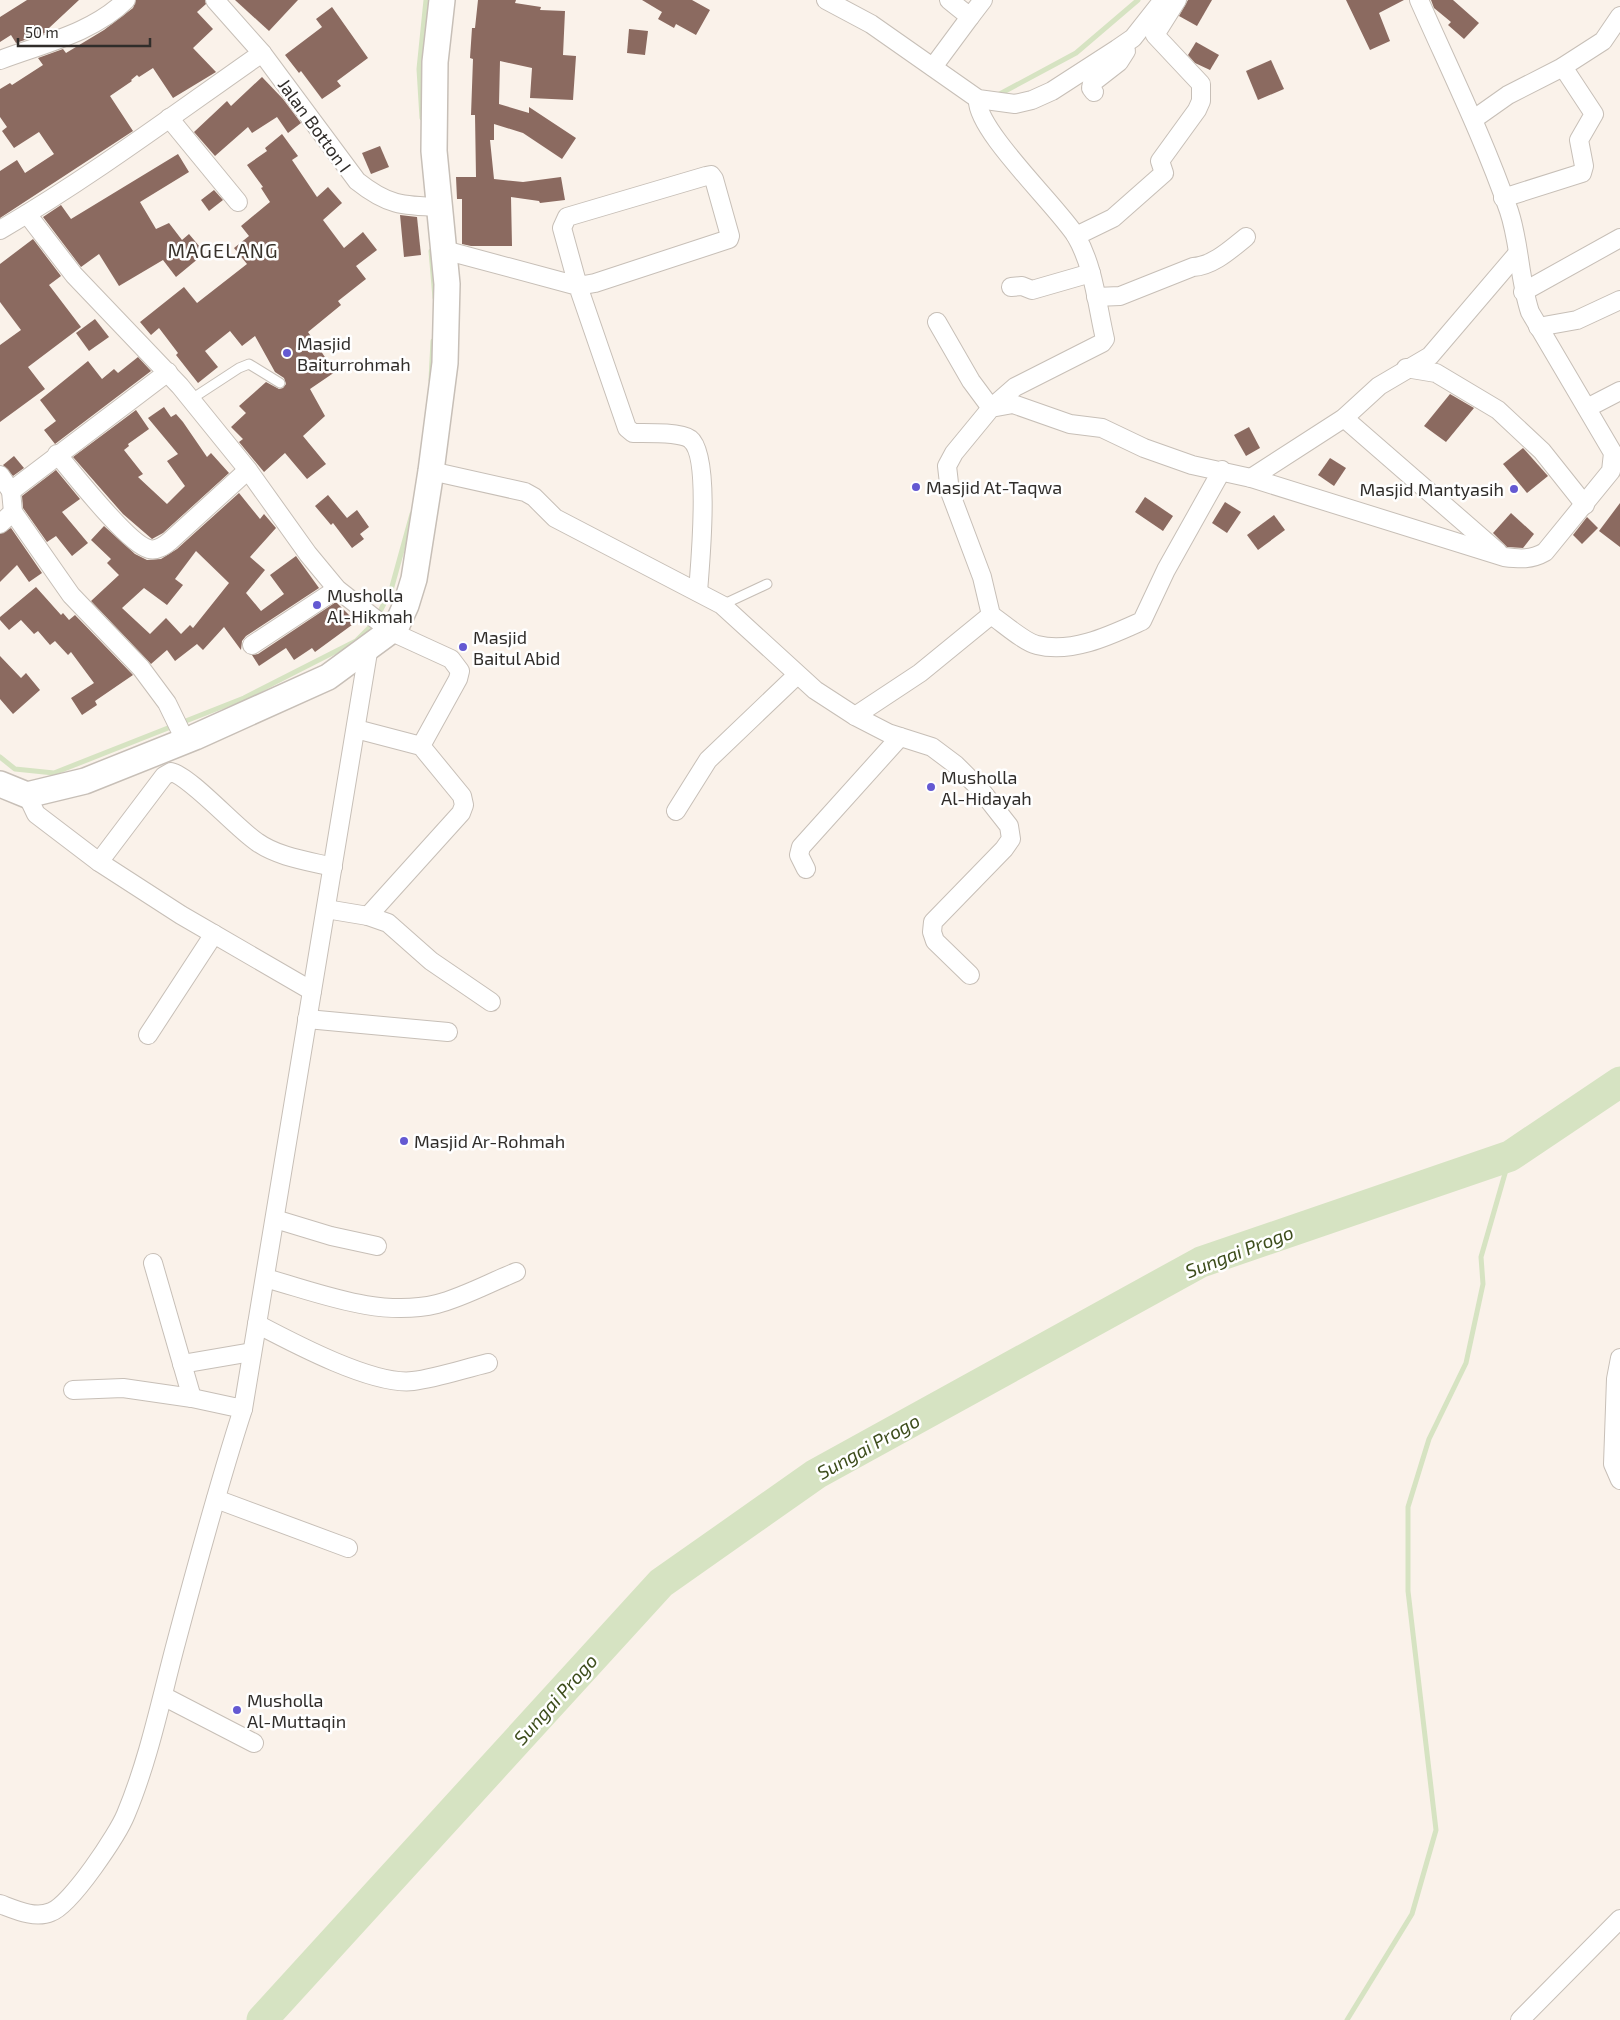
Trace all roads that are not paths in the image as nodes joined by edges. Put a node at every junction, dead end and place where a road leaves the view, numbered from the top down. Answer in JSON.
{"nodes":[{"id":1,"x":126,"y":0,"type":"edge"},
{"id":2,"x":215,"y":0,"type":"edge"},
{"id":3,"x":442,"y":0,"type":"edge"},
{"id":4,"x":826,"y":0,"type":"edge"},
{"id":5,"x":949,"y":0,"type":"edge"},
{"id":6,"x":983,"y":0,"type":"edge"},
{"id":7,"x":1163,"y":0,"type":"edge"},
{"id":8,"x":1177,"y":0,"type":"edge"},
{"id":9,"x":1419,"y":0,"type":"edge"},
{"id":10,"x":970,"y":16,"type":"junction"},
{"id":11,"x":1620,"y":16,"type":"edge"},
{"id":12,"x":1133,"y":38,"type":"junction"},
{"id":13,"x":262,"y":53,"type":"junction"},
{"id":14,"x":0,"y":60,"type":"edge"},
{"id":15,"x":936,"y":64,"type":"junction"},
{"id":16,"x":1563,"y":67,"type":"junction"},
{"id":17,"x":1094,"y":92,"type":"dead end"},
{"id":18,"x":978,"y":98,"type":"junction"},
{"id":19,"x":169,"y":118,"type":"junction"},
{"id":20,"x":1474,"y":120,"type":"junction"},
{"id":21,"x":1503,"y":198,"type":"junction"},
{"id":22,"x":238,"y":202,"type":"dead end"},
{"id":23,"x":430,"y":207,"type":"junction"},
{"id":24,"x":28,"y":214,"type":"junction"},
{"id":25,"x":0,"y":230,"type":"edge"},
{"id":26,"x":1076,"y":236,"type":"junction"},
{"id":27,"x":1246,"y":237,"type":"dead end"},
{"id":28,"x":1620,"y":238,"type":"edge"},
{"id":29,"x":444,"y":250,"type":"junction"},
{"id":30,"x":1517,"y":254,"type":"junction"},
{"id":31,"x":1091,"y":273,"type":"junction"},
{"id":32,"x":578,"y":286,"type":"junction"},
{"id":33,"x":1011,"y":287,"type":"dead end"},
{"id":34,"x":1523,"y":292,"type":"junction"},
{"id":35,"x":1096,"y":297,"type":"junction"},
{"id":36,"x":1620,"y":300,"type":"edge"},
{"id":37,"x":937,"y":322,"type":"dead end"},
{"id":38,"x":1538,"y":327,"type":"junction"},
{"id":39,"x":1406,"y":368,"type":"junction"},
{"id":40,"x":168,"y":372,"type":"junction"},
{"id":41,"x":280,"y":383,"type":"dead end"},
{"id":42,"x":1620,"y":391,"type":"edge"},
{"id":43,"x":190,"y":400,"type":"junction"},
{"id":44,"x":991,"y":408,"type":"junction"},
{"id":45,"x":1587,"y":408,"type":"junction"},
{"id":46,"x":1344,"y":418,"type":"junction"},
{"id":47,"x":57,"y":454,"type":"junction"},
{"id":48,"x":248,"y":470,"type":"junction"},
{"id":49,"x":1222,"y":470,"type":"junction"},
{"id":50,"x":431,"y":471,"type":"junction"},
{"id":51,"x":0,"y":475,"type":"edge"},
{"id":52,"x":1251,"y":478,"type":"junction"},
{"id":53,"x":11,"y":491,"type":"junction"},
{"id":54,"x":1585,"y":504,"type":"junction"},
{"id":55,"x":13,"y":512,"type":"junction"},
{"id":56,"x":0,"y":524,"type":"edge"},
{"id":57,"x":1504,"y":557,"type":"junction"},
{"id":58,"x":768,"y":584,"type":"dead end"},
{"id":59,"x":337,"y":589,"type":"junction"},
{"id":60,"x":698,"y":592,"type":"junction"},
{"id":61,"x":722,"y":604,"type":"junction"},
{"id":62,"x":991,"y":615,"type":"junction"},
{"id":63,"x":388,"y":630,"type":"junction"},
{"id":64,"x":252,"y":645,"type":"dead end"},
{"id":65,"x":370,"y":646,"type":"junction"},
{"id":66,"x":797,"y":675,"type":"junction"},
{"id":67,"x":854,"y":716,"type":"junction"},
{"id":68,"x":356,"y":729,"type":"junction"},
{"id":69,"x":182,"y":734,"type":"junction"},
{"id":70,"x":900,"y":737,"type":"junction"},
{"id":71,"x":421,"y":746,"type":"junction"},
{"id":72,"x":0,"y":784,"type":"edge"},
{"id":73,"x":27,"y":795,"type":"junction"},
{"id":74,"x":676,"y":811,"type":"dead end"},
{"id":75,"x":99,"y":862,"type":"junction"},
{"id":76,"x":333,"y":867,"type":"junction"},
{"id":77,"x":806,"y":870,"type":"dead end"},
{"id":78,"x":326,"y":909,"type":"junction"},
{"id":79,"x":368,"y":916,"type":"junction"},
{"id":80,"x":214,"y":934,"type":"junction"},
{"id":81,"x":970,"y":975,"type":"dead end"},
{"id":82,"x":312,"y":991,"type":"junction"},
{"id":83,"x":491,"y":1002,"type":"dead end"},
{"id":84,"x":308,"y":1019,"type":"junction"},
{"id":85,"x":448,"y":1032,"type":"dead end"},
{"id":86,"x":148,"y":1035,"type":"dead end"},
{"id":87,"x":274,"y":1219,"type":"junction"},
{"id":88,"x":377,"y":1246,"type":"dead end"},
{"id":89,"x":153,"y":1263,"type":"dead end"},
{"id":90,"x":516,"y":1272,"type":"dead end"},
{"id":91,"x":264,"y":1278,"type":"junction"},
{"id":92,"x":257,"y":1324,"type":"junction"},
{"id":93,"x":252,"y":1352,"type":"junction"},
{"id":94,"x":1620,"y":1358,"type":"edge"},
{"id":95,"x":488,"y":1363,"type":"dead end"},
{"id":96,"x":182,"y":1364,"type":"junction"},
{"id":97,"x":73,"y":1390,"type":"dead end"},
{"id":98,"x":192,"y":1398,"type":"junction"},
{"id":99,"x":243,"y":1409,"type":"junction"},
{"id":100,"x":1620,"y":1480,"type":"edge"},
{"id":101,"x":216,"y":1498,"type":"junction"},
{"id":102,"x":348,"y":1548,"type":"dead end"},
{"id":103,"x":163,"y":1696,"type":"junction"},
{"id":104,"x":254,"y":1743,"type":"dead end"},
{"id":105,"x":0,"y":1904,"type":"edge"},
{"id":106,"x":1620,"y":1919,"type":"edge"},
{"id":107,"x":1520,"y":2020,"type":"edge"}],
"edges":[{"from":1,"to":14,"type":"street"},
{"from":2,"to":13,"type":"street","name":"Jalan Botton I"},
{"from":3,"to":23,"type":"main road"},
{"from":4,"to":15,"type":"street"},
{"from":5,"to":10,"type":"street"},
{"from":6,"to":10,"type":"street"},
{"from":7,"to":12,"type":"street"},
{"from":8,"to":26,"type":"street"},
{"from":9,"to":20,"type":"street"},
{"from":10,"to":15,"type":"street"},
{"from":11,"to":16,"type":"street"},
{"from":12,"to":17,"type":"street"},
{"from":12,"to":18,"type":"street"},
{"from":13,"to":19,"type":"street"},
{"from":13,"to":23,"type":"street","name":"Jalan Botton I"},
{"from":15,"to":18,"type":"street"},
{"from":16,"to":20,"type":"street"},
{"from":16,"to":21,"type":"street"},
{"from":18,"to":26,"type":"street"},
{"from":19,"to":22,"type":"street"},
{"from":19,"to":24,"type":"street"},
{"from":20,"to":21,"type":"street"},
{"from":21,"to":30,"type":"street"},
{"from":23,"to":29,"type":"main road"},
{"from":24,"to":25,"type":"street"},
{"from":24,"to":40,"type":"street"},
{"from":26,"to":31,"type":"street"},
{"from":27,"to":35,"type":"street"},
{"from":28,"to":34,"type":"street"},
{"from":29,"to":32,"type":"street"},
{"from":29,"to":50,"type":"main road"},
{"from":30,"to":34,"type":"street"},
{"from":30,"to":39,"type":"street"},
{"from":31,"to":33,"type":"street"},
{"from":31,"to":35,"type":"street"},
{"from":32,"to":32,"type":"street"},
{"from":32,"to":60,"type":"street"},
{"from":34,"to":38,"type":"street"},
{"from":35,"to":44,"type":"street"},
{"from":36,"to":38,"type":"street"},
{"from":37,"to":44,"type":"street"},
{"from":38,"to":45,"type":"street"},
{"from":39,"to":46,"type":"street"},
{"from":39,"to":54,"type":"street"},
{"from":40,"to":43,"type":"street"},
{"from":40,"to":47,"type":"street"},
{"from":41,"to":43,"type":"lane"},
{"from":42,"to":45,"type":"street"},
{"from":43,"to":48,"type":"street"},
{"from":44,"to":49,"type":"street"},
{"from":44,"to":62,"type":"street"},
{"from":45,"to":54,"type":"street"},
{"from":46,"to":52,"type":"street"},
{"from":46,"to":57,"type":"street"},
{"from":47,"to":48,"type":"street"},
{"from":47,"to":53,"type":"street"},
{"from":48,"to":59,"type":"street"},
{"from":49,"to":52,"type":"street"},
{"from":49,"to":62,"type":"street"},
{"from":50,"to":60,"type":"street"},
{"from":50,"to":63,"type":"main road"},
{"from":51,"to":53,"type":"street"},
{"from":52,"to":57,"type":"street"},
{"from":53,"to":55,"type":"street"},
{"from":54,"to":57,"type":"street"},
{"from":55,"to":56,"type":"street"},
{"from":55,"to":69,"type":"street"},
{"from":58,"to":61,"type":"lane"},
{"from":59,"to":63,"type":"street"},
{"from":59,"to":64,"type":"street"},
{"from":60,"to":61,"type":"street"},
{"from":61,"to":66,"type":"street"},
{"from":62,"to":67,"type":"street"},
{"from":63,"to":65,"type":"main road"},
{"from":63,"to":71,"type":"street"},
{"from":65,"to":68,"type":"street"},
{"from":65,"to":69,"type":"main road"},
{"from":66,"to":67,"type":"street"},
{"from":66,"to":74,"type":"street"},
{"from":67,"to":70,"type":"street"},
{"from":68,"to":71,"type":"street"},
{"from":68,"to":76,"type":"street"},
{"from":69,"to":73,"type":"main road"},
{"from":70,"to":77,"type":"street"},
{"from":70,"to":81,"type":"street"},
{"from":71,"to":79,"type":"street"},
{"from":72,"to":73,"type":"main road"},
{"from":73,"to":75,"type":"street"},
{"from":75,"to":76,"type":"street"},
{"from":75,"to":80,"type":"street"},
{"from":76,"to":78,"type":"street"},
{"from":78,"to":79,"type":"street"},
{"from":78,"to":82,"type":"street"},
{"from":79,"to":83,"type":"street"},
{"from":80,"to":82,"type":"street"},
{"from":80,"to":86,"type":"street"},
{"from":82,"to":84,"type":"street"},
{"from":84,"to":85,"type":"street"},
{"from":84,"to":87,"type":"street"},
{"from":87,"to":88,"type":"street"},
{"from":87,"to":91,"type":"street"},
{"from":89,"to":96,"type":"street"},
{"from":90,"to":91,"type":"street"},
{"from":91,"to":92,"type":"street"},
{"from":92,"to":93,"type":"street"},
{"from":92,"to":95,"type":"street"},
{"from":93,"to":96,"type":"street"},
{"from":93,"to":99,"type":"street"},
{"from":94,"to":100,"type":"street"},
{"from":96,"to":98,"type":"street"},
{"from":97,"to":98,"type":"street"},
{"from":98,"to":99,"type":"street"},
{"from":99,"to":101,"type":"street"},
{"from":101,"to":102,"type":"street"},
{"from":101,"to":103,"type":"street"},
{"from":103,"to":104,"type":"street"},
{"from":103,"to":105,"type":"street"},
{"from":106,"to":107,"type":"street"}]}
